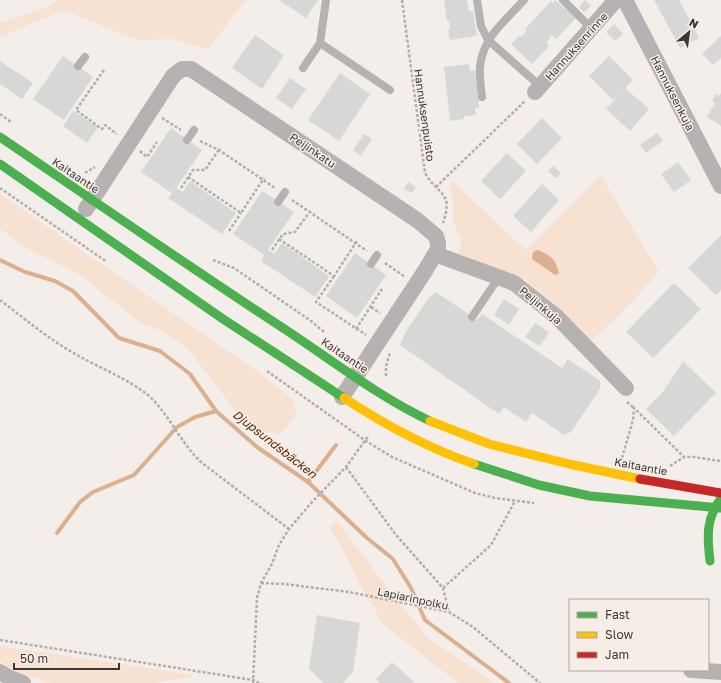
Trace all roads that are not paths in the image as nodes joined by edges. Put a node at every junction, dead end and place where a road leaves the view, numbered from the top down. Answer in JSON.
{"nodes":[{"id":1,"x":326,"y":0,"type":"edge"},
{"id":2,"x":477,"y":0,"type":"edge"},
{"id":3,"x":524,"y":0,"type":"edge"},
{"id":4,"x":563,"y":0,"type":"edge"},
{"id":5,"x":616,"y":0,"type":"edge"},
{"id":6,"x":625,"y":0,"type":"edge"},
{"id":7,"x":591,"y":28,"type":"junction"},
{"id":8,"x":488,"y":40,"type":"junction"},
{"id":9,"x":320,"y":43,"type":"junction"},
{"id":10,"x":85,"y":57,"type":"dead end"},
{"id":11,"x":78,"y":66,"type":"dead end"},
{"id":12,"x":303,"y":68,"type":"dead end"},
{"id":13,"x":537,"y":89,"type":"joint"},
{"id":14,"x":390,"y":90,"type":"dead end"},
{"id":15,"x":482,"y":96,"type":"dead end"},
{"id":16,"x":194,"y":130,"type":"dead end"},
{"id":17,"x":0,"y":137,"type":"edge"},
{"id":18,"x":187,"y":140,"type":"dead end"},
{"id":19,"x":0,"y":164,"type":"edge"},
{"id":20,"x":721,"y":186,"type":"edge"},
{"id":21,"x":285,"y":192,"type":"dead end"},
{"id":22,"x":92,"y":200,"type":"junction"},
{"id":23,"x":278,"y":202,"type":"dead end"},
{"id":24,"x":79,"y":220,"type":"junction"},
{"id":25,"x":435,"y":254,"type":"junction"},
{"id":26,"x":377,"y":255,"type":"dead end"},
{"id":27,"x":371,"y":264,"type":"dead end"},
{"id":28,"x":499,"y":277,"type":"junction"},
{"id":29,"x":472,"y":317,"type":"dead end"},
{"id":30,"x":355,"y":377,"type":"junction"},
{"id":31,"x":626,"y":388,"type":"dead end"},
{"id":32,"x":342,"y":397,"type":"junction"},
{"id":33,"x":721,"y":493,"type":"edge"},
{"id":34,"x":721,"y":498,"type":"edge"},
{"id":35,"x":717,"y":508,"type":"edge"},
{"id":36,"x":718,"y":551,"type":"dead end"},
{"id":37,"x":706,"y":671,"type":"edge"},
{"id":38,"x":0,"y":672,"type":"edge"},
{"id":39,"x":721,"y":672,"type":"edge"},
{"id":40,"x":23,"y":683,"type":"edge"}],
"edges":[{"from":1,"to":9,"type":"lane"},
{"from":2,"to":8,"type":"lane"},
{"from":3,"to":8,"type":"lane"},
{"from":4,"to":7,"type":"lane"},
{"from":5,"to":7,"type":"street","name":"Hannuksenrinne"},
{"from":6,"to":20,"type":"street","name":"Hannuksenkuja"},
{"from":7,"to":13,"type":"street","name":"Hannuksenrinne"},
{"from":8,"to":13,"type":"lane"},
{"from":8,"to":15,"type":"lane"},
{"from":9,"to":12,"type":"lane"},
{"from":9,"to":14,"type":"lane"},
{"from":10,"to":11,"type":"lane"},
{"from":16,"to":18,"type":"lane"},
{"from":17,"to":22,"type":"main road","name":"Kaitaantie"},
{"from":19,"to":24,"type":"main road"},
{"from":21,"to":23,"type":"lane"},
{"from":22,"to":24,"type":"street","name":"Peijinkatu"},
{"from":22,"to":25,"type":"street","name":"Peijinkatu"},
{"from":22,"to":30,"type":"main road","name":"Kaitaantie"},
{"from":24,"to":32,"type":"main road"},
{"from":25,"to":28,"type":"street","name":"Peijinkuja"},
{"from":25,"to":30,"type":"street"},
{"from":26,"to":27,"type":"lane"},
{"from":28,"to":29,"type":"lane"},
{"from":28,"to":31,"type":"street","name":"Peijinkuja"},
{"from":30,"to":32,"type":"street"},
{"from":30,"to":33,"type":"main road","name":"Kaitaantie"},
{"from":32,"to":35,"type":"main road"},
{"from":34,"to":35,"type":"main road"},
{"from":35,"to":36,"type":"main road"},
{"from":37,"to":39,"type":"street"},
{"from":38,"to":40,"type":"street"}]}
